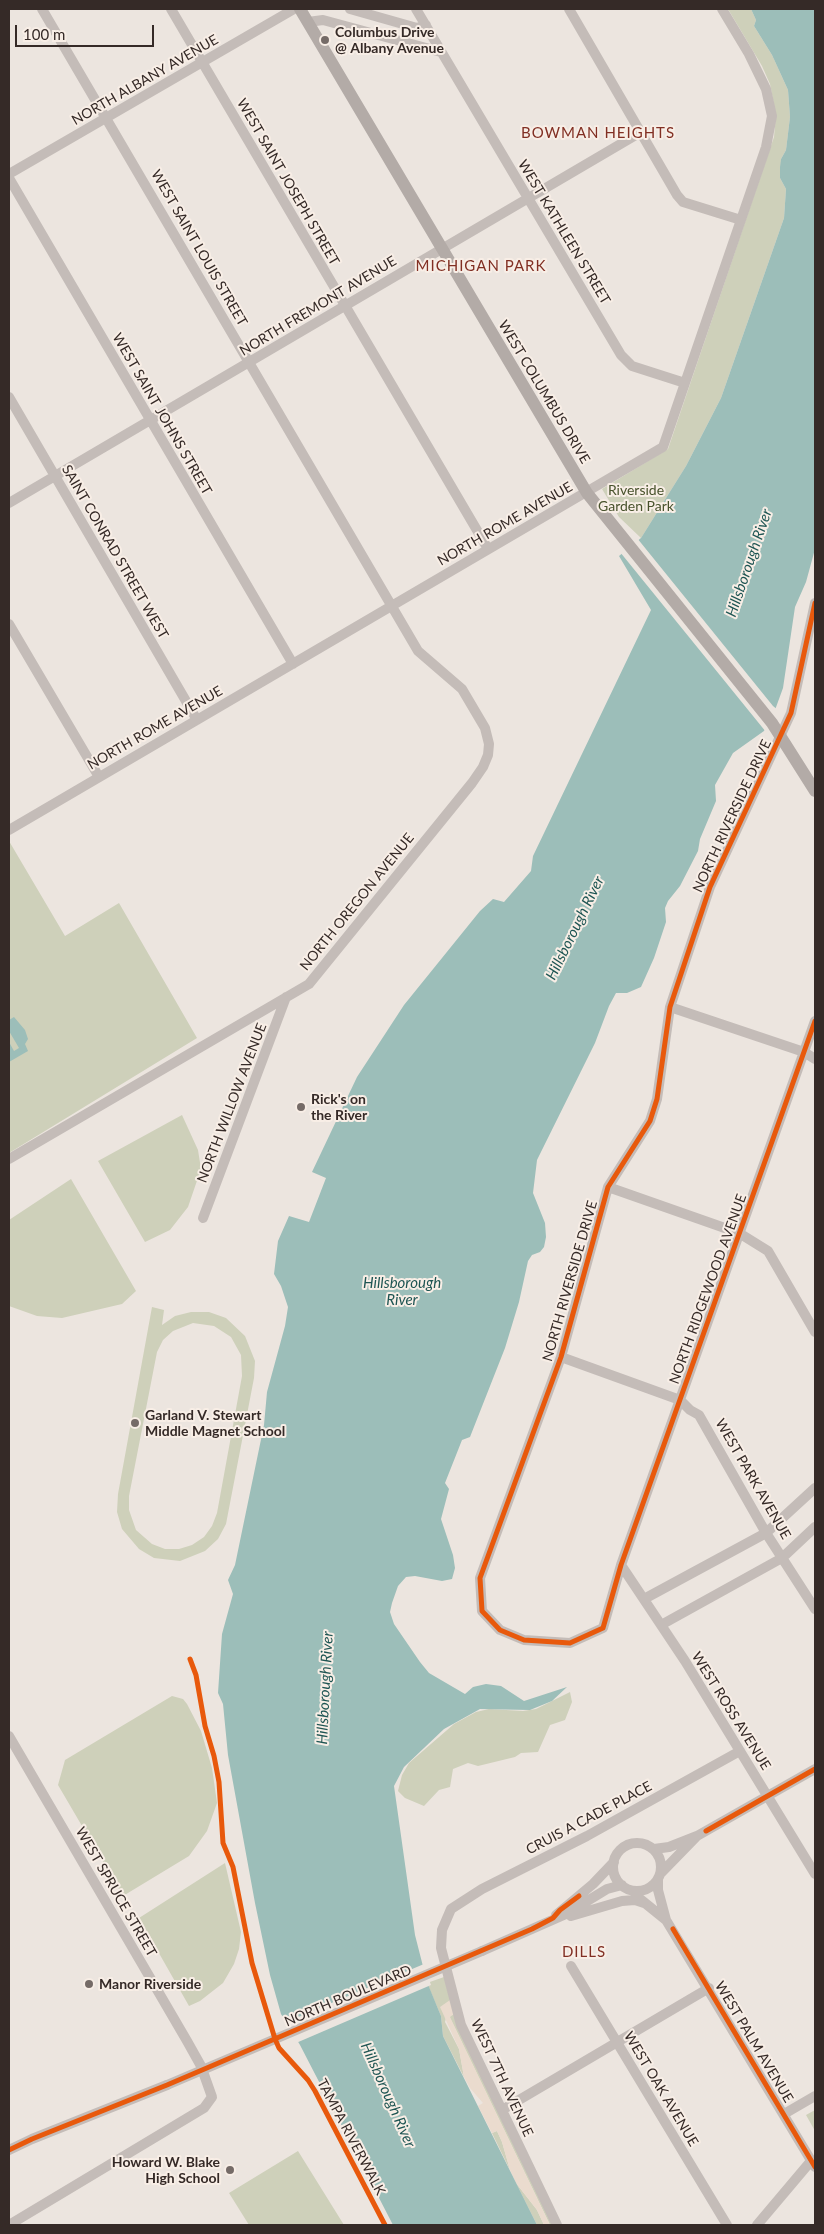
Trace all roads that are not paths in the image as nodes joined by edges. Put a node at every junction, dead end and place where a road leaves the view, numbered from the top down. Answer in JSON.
{"nodes":[{"id":1,"x":42,"y":9,"type":"edge"},
{"id":2,"x":171,"y":9,"type":"edge"},
{"id":3,"x":294,"y":9,"type":"edge"},
{"id":4,"x":300,"y":9,"type":"edge"},
{"id":5,"x":350,"y":9,"type":"edge"},
{"id":6,"x":416,"y":9,"type":"edge"},
{"id":7,"x":569,"y":9,"type":"edge"},
{"id":8,"x":722,"y":9,"type":"edge"},
{"id":9,"x":308,"y":22,"type":"junction"},
{"id":10,"x":426,"y":26,"type":"junction"},
{"id":11,"x":441,"y":52,"type":"junction"},
{"id":12,"x":203,"y":62,"type":"junction"},
{"id":13,"x":106,"y":118,"type":"junction"},
{"id":14,"x":641,"y":132,"type":"junction"},
{"id":15,"x":9,"y":176,"type":"edge"},
{"id":16,"x":528,"y":198,"type":"junction"},
{"id":17,"x":741,"y":220,"type":"junction"},
{"id":18,"x":442,"y":250,"type":"junction"},
{"id":19,"x":344,"y":306,"type":"junction"},
{"id":20,"x":250,"y":363,"type":"junction"},
{"id":21,"x":685,"y":383,"type":"junction"},
{"id":22,"x":9,"y":397,"type":"edge"},
{"id":23,"x":150,"y":421,"type":"junction"},
{"id":24,"x":55,"y":476,"type":"junction"},
{"id":25,"x":587,"y":493,"type":"junction"},
{"id":26,"x":9,"y":503,"type":"edge"},
{"id":27,"x":488,"y":549,"type":"junction"},
{"id":28,"x":815,"y":603,"type":"edge"},
{"id":29,"x":392,"y":606,"type":"junction"},
{"id":30,"x":9,"y":624,"type":"edge"},
{"id":31,"x":293,"y":664,"type":"junction"},
{"id":32,"x":197,"y":720,"type":"junction"},
{"id":33,"x":781,"y":736,"type":"junction"},
{"id":34,"x":99,"y":777,"type":"junction"},
{"id":35,"x":815,"y":791,"type":"edge"},
{"id":36,"x":9,"y":830,"type":"edge"},
{"id":37,"x":286,"y":997,"type":"junction"},
{"id":38,"x":670,"y":1008,"type":"junction"},
{"id":39,"x":815,"y":1021,"type":"edge"},
{"id":40,"x":804,"y":1052,"type":"junction"},
{"id":41,"x":815,"y":1059,"type":"edge"},
{"id":42,"x":9,"y":1159,"type":"edge"},
{"id":43,"x":608,"y":1187,"type":"junction"},
{"id":44,"x":202,"y":1218,"type":"dead end"},
{"id":45,"x":739,"y":1233,"type":"junction"},
{"id":46,"x":815,"y":1332,"type":"edge"},
{"id":47,"x":561,"y":1357,"type":"junction"},
{"id":48,"x":680,"y":1400,"type":"junction"},
{"id":49,"x":815,"y":1488,"type":"edge"},
{"id":50,"x":815,"y":1527,"type":"edge"},
{"id":51,"x":766,"y":1533,"type":"junction"},
{"id":52,"x":782,"y":1558,"type":"junction"},
{"id":53,"x":621,"y":1565,"type":"junction"},
{"id":54,"x":644,"y":1598,"type":"junction"},
{"id":55,"x":815,"y":1609,"type":"edge"},
{"id":56,"x":661,"y":1625,"type":"junction"},
{"id":57,"x":9,"y":1736,"type":"edge"},
{"id":58,"x":740,"y":1751,"type":"junction"},
{"id":59,"x":815,"y":1769,"type":"edge"},
{"id":60,"x":768,"y":1797,"type":"junction"},
{"id":61,"x":697,"y":1836,"type":"junction"},
{"id":62,"x":654,"y":1849,"type":"junction"},
{"id":63,"x":614,"y":1862,"type":"junction"},
{"id":64,"x":815,"y":1874,"type":"edge"},
{"id":65,"x":659,"y":1876,"type":"junction"},
{"id":66,"x":625,"y":1887,"type":"junction"},
{"id":67,"x":644,"y":1903,"type":"junction"},
{"id":68,"x":451,"y":1909,"type":"joint"},
{"id":69,"x":553,"y":1918,"type":"junction"},
{"id":70,"x":666,"y":1920,"type":"junction"},
{"id":71,"x":571,"y":1966,"type":"dead end"},
{"id":72,"x":708,"y":1988,"type":"junction"},
{"id":73,"x":617,"y":2042,"type":"junction"},
{"id":74,"x":815,"y":2096,"type":"edge"},
{"id":75,"x":502,"y":2110,"type":"junction"},
{"id":76,"x":784,"y":2114,"type":"junction"},
{"id":77,"x":9,"y":2150,"type":"edge"},
{"id":78,"x":813,"y":2164,"type":"edge"},
{"id":79,"x":9,"y":2225,"type":"edge"},
{"id":80,"x":557,"y":2225,"type":"edge"},
{"id":81,"x":727,"y":2225,"type":"edge"},
{"id":82,"x":758,"y":2225,"type":"edge"}],
"edges":[{"from":1,"to":13,"type":"street","name":"WEST SAINT LOUIS STREET"},
{"from":2,"to":12,"type":"street","name":"WEST SAINT JOSEPH STREET"},
{"from":3,"to":12,"type":"street","name":"NORTH ALBANY AVENUE"},
{"from":4,"to":9,"type":"main road","name":"WEST COLUMBUS DRIVE"},
{"from":5,"to":10,"type":"street"},
{"from":6,"to":10,"type":"street","name":"WEST KATHLEEN STREET"},
{"from":7,"to":14,"type":"street"},
{"from":8,"to":17,"type":"street","name":"NORTH ROME AVENUE"},
{"from":9,"to":11,"type":"street"},
{"from":9,"to":18,"type":"main road","name":"WEST COLUMBUS DRIVE"},
{"from":10,"to":11,"type":"street","name":"WEST KATHLEEN STREET"},
{"from":11,"to":16,"type":"street","name":"WEST KATHLEEN STREET"},
{"from":12,"to":13,"type":"street","name":"NORTH ALBANY AVENUE"},
{"from":12,"to":19,"type":"street","name":"WEST SAINT JOSEPH STREET"},
{"from":13,"to":15,"type":"street","name":"NORTH ALBANY AVENUE"},
{"from":13,"to":20,"type":"street","name":"WEST SAINT LOUIS STREET"},
{"from":14,"to":16,"type":"street","name":"NORTH FREMONT AVENUE"},
{"from":14,"to":17,"type":"street"},
{"from":15,"to":23,"type":"street","name":"WEST SAINT JOHNS STREET"},
{"from":16,"to":18,"type":"street","name":"NORTH FREMONT AVENUE"},
{"from":16,"to":21,"type":"street","name":"WEST KATHLEEN STREET"},
{"from":17,"to":21,"type":"street","name":"NORTH ROME AVENUE"},
{"from":18,"to":19,"type":"street","name":"NORTH FREMONT AVENUE"},
{"from":18,"to":25,"type":"main road","name":"WEST COLUMBUS DRIVE"},
{"from":19,"to":20,"type":"street","name":"NORTH FREMONT AVENUE"},
{"from":19,"to":27,"type":"street","name":"WEST SAINT JOSEPH STREET"},
{"from":20,"to":23,"type":"street","name":"NORTH FREMONT AVENUE"},
{"from":20,"to":29,"type":"street","name":"WEST SAINT LOUIS STREET"},
{"from":21,"to":25,"type":"street","name":"NORTH ROME AVENUE"},
{"from":22,"to":24,"type":"street","name":"SAINT CONRAD STREET WEST"},
{"from":23,"to":24,"type":"street","name":"NORTH FREMONT AVENUE"},
{"from":23,"to":31,"type":"street","name":"WEST SAINT JOHNS STREET"},
{"from":24,"to":26,"type":"street","name":"NORTH FREMONT AVENUE"},
{"from":24,"to":32,"type":"street","name":"SAINT CONRAD STREET WEST"},
{"from":25,"to":27,"type":"street","name":"NORTH ROME AVENUE"},
{"from":25,"to":33,"type":"main road","name":"WEST COLUMBUS DRIVE"},
{"from":27,"to":29,"type":"street","name":"NORTH ROME AVENUE"},
{"from":28,"to":33,"type":"street","name":"NORTH RIVERSIDE DRIVE"},
{"from":29,"to":31,"type":"street","name":"NORTH ROME AVENUE"},
{"from":29,"to":37,"type":"street","name":"NORTH OREGON AVENUE"},
{"from":30,"to":34,"type":"street"},
{"from":31,"to":32,"type":"street","name":"NORTH ROME AVENUE"},
{"from":32,"to":34,"type":"street","name":"NORTH ROME AVENUE"},
{"from":33,"to":35,"type":"main road","name":"WEST COLUMBUS DRIVE"},
{"from":33,"to":38,"type":"street","name":"NORTH RIVERSIDE DRIVE"},
{"from":34,"to":36,"type":"street","name":"NORTH ROME AVENUE"},
{"from":37,"to":42,"type":"street","name":"NORTH OREGON AVENUE"},
{"from":37,"to":44,"type":"street","name":"NORTH WILLOW AVENUE"},
{"from":38,"to":40,"type":"street"},
{"from":38,"to":43,"type":"street","name":"NORTH RIVERSIDE DRIVE"},
{"from":39,"to":40,"type":"street","name":"NORTH RIDGEWOOD AVENUE"},
{"from":40,"to":41,"type":"street"},
{"from":40,"to":45,"type":"street","name":"NORTH RIDGEWOOD AVENUE"},
{"from":43,"to":45,"type":"street"},
{"from":43,"to":47,"type":"street","name":"NORTH RIVERSIDE DRIVE"},
{"from":45,"to":46,"type":"street"},
{"from":45,"to":48,"type":"street","name":"NORTH RIDGEWOOD AVENUE"},
{"from":47,"to":48,"type":"street","name":"WEST PARK AVENUE"},
{"from":47,"to":53,"type":"street","name":"NORTH RIVERSIDE DRIVE"},
{"from":48,"to":51,"type":"street","name":"WEST PARK AVENUE"},
{"from":48,"to":53,"type":"street","name":"NORTH RIDGEWOOD AVENUE"},
{"from":49,"to":51,"type":"street"},
{"from":50,"to":52,"type":"street"},
{"from":51,"to":52,"type":"street","name":"WEST PARK AVENUE"},
{"from":51,"to":54,"type":"street"},
{"from":52,"to":55,"type":"street","name":"WEST PARK AVENUE"},
{"from":52,"to":56,"type":"street"},
{"from":53,"to":54,"type":"street","name":"WEST ROSS AVENUE"},
{"from":54,"to":56,"type":"street","name":"WEST ROSS AVENUE"},
{"from":56,"to":58,"type":"street","name":"WEST ROSS AVENUE"},
{"from":57,"to":79,"type":"street","name":"WEST SPRUCE STREET"},
{"from":58,"to":60,"type":"street","name":"WEST ROSS AVENUE"},
{"from":58,"to":68,"type":"street","name":"CRUIS A CADE PLACE"},
{"from":59,"to":60,"type":"street"},
{"from":60,"to":61,"type":"street"},
{"from":60,"to":64,"type":"street","name":"WEST ROSS AVENUE"},
{"from":61,"to":62,"type":"street"},
{"from":61,"to":65,"type":"street"},
{"from":62,"to":63,"type":"street"},
{"from":62,"to":65,"type":"street"},
{"from":63,"to":66,"type":"street"},
{"from":63,"to":69,"type":"street","name":"NORTH BOULEVARD"},
{"from":65,"to":66,"type":"street"},
{"from":65,"to":70,"type":"street","name":"WEST PALM AVENUE"},
{"from":66,"to":67,"type":"street","name":"WEST PALM AVENUE"},
{"from":66,"to":69,"type":"street","name":"NORTH BOULEVARD"},
{"from":67,"to":69,"type":"street"},
{"from":67,"to":70,"type":"street","name":"WEST PALM AVENUE"},
{"from":68,"to":75,"type":"street","name":"WEST 7TH AVENUE"},
{"from":69,"to":77,"type":"street","name":"NORTH BOULEVARD","bridge":true},
{"from":70,"to":72,"type":"street","name":"WEST PALM AVENUE"},
{"from":71,"to":73,"type":"street","name":"WEST OAK AVENUE"},
{"from":72,"to":73,"type":"street"},
{"from":72,"to":76,"type":"street","name":"WEST PALM AVENUE"},
{"from":73,"to":75,"type":"street"},
{"from":73,"to":81,"type":"street","name":"WEST OAK AVENUE"},
{"from":74,"to":76,"type":"street"},
{"from":75,"to":80,"type":"street","name":"WEST 7TH AVENUE"},
{"from":76,"to":78,"type":"street","name":"WEST PALM AVENUE"},
{"from":78,"to":82,"type":"street"}]}
